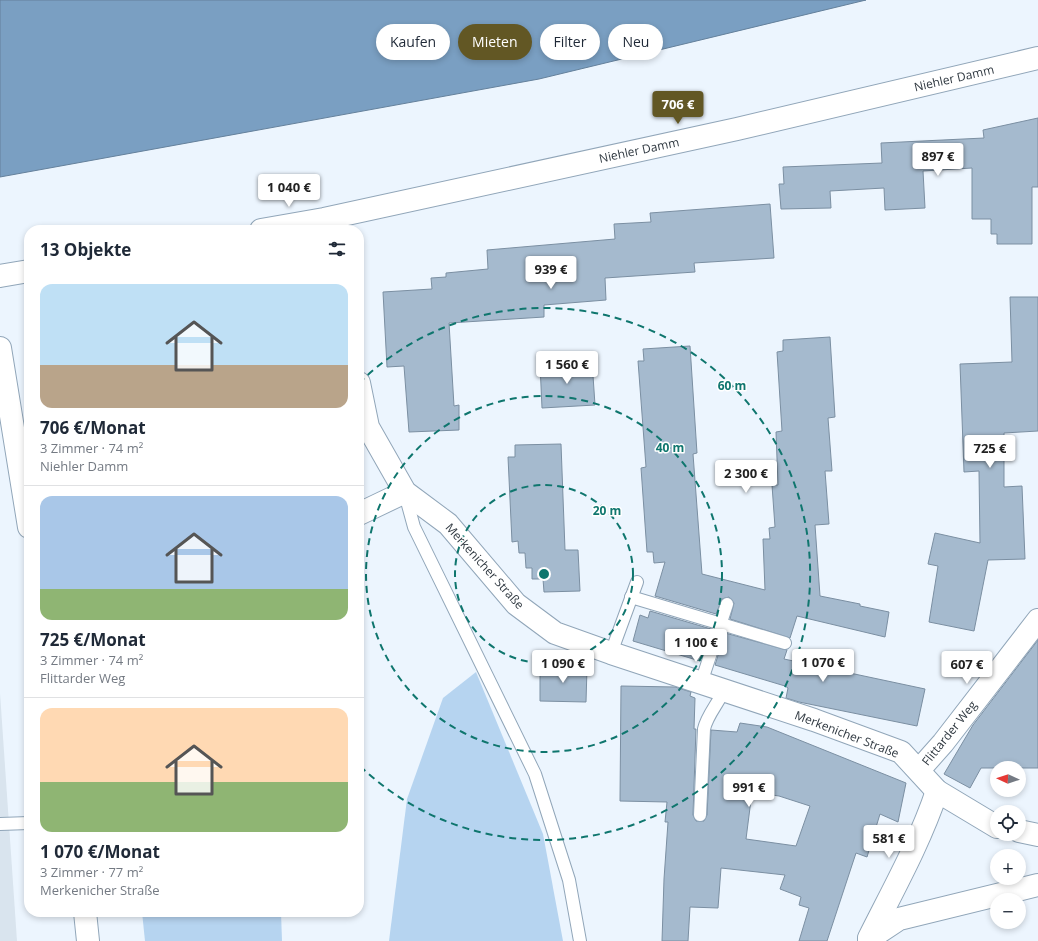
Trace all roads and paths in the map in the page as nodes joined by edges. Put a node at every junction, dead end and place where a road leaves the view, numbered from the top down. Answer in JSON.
{"nodes":[{"id":1,"x":1038,"y":58,"type":"edge"},
{"id":2,"x":325,"y":224,"type":"edge"},
{"id":3,"x":314,"y":225,"type":"edge"},
{"id":4,"x":24,"y":272,"type":"edge"},
{"id":5,"x":0,"y":276,"type":"edge"},
{"id":6,"x":0,"y":348,"type":"edge"},
{"id":7,"x":364,"y":407,"type":"edge"},
{"id":8,"x":405,"y":492,"type":"junction"},
{"id":9,"x":24,"y":496,"type":"edge"},
{"id":10,"x":364,"y":512,"type":"edge"},
{"id":11,"x":637,"y":582,"type":"dead end"},
{"id":12,"x":631,"y":598,"type":"junction"},
{"id":13,"x":727,"y":604,"type":"dead end"},
{"id":14,"x":1038,"y":620,"type":"edge"},
{"id":15,"x":720,"y":625,"type":"junction"},
{"id":16,"x":785,"y":643,"type":"dead end"},
{"id":17,"x":611,"y":653,"type":"junction"},
{"id":18,"x":701,"y":683,"type":"junction"},
{"id":19,"x":724,"y":690,"type":"junction"},
{"id":20,"x":919,"y":770,"type":"junction"},
{"id":21,"x":937,"y":791,"type":"junction"},
{"id":22,"x":700,"y":815,"type":"dead end"},
{"id":23,"x":24,"y":823,"type":"edge"},
{"id":24,"x":990,"y":823,"type":"edge"},
{"id":25,"x":0,"y":824,"type":"edge"},
{"id":26,"x":1026,"y":832,"type":"edge"},
{"id":27,"x":1038,"y":835,"type":"edge"},
{"id":28,"x":1038,"y":885,"type":"edge"},
{"id":29,"x":86,"y":917,"type":"edge"},
{"id":30,"x":868,"y":940,"type":"edge"},
{"id":31,"x":88,"y":941,"type":"edge"},
{"id":32,"x":580,"y":941,"type":"edge"}],
"edges":[{"from":1,"to":2,"type":"street","name":"Niehler Damm"},
{"from":2,"to":3,"type":"street","name":"Niehler Damm"},
{"from":4,"to":5,"type":"street"},
{"from":6,"to":9,"type":"street"},
{"from":7,"to":8,"type":"street","name":"Merkenicher Straße"},
{"from":8,"to":10,"type":"street"},
{"from":8,"to":17,"type":"street","name":"Merkenicher Straße"},
{"from":8,"to":32,"type":"lane"},
{"from":11,"to":12,"type":"lane"},
{"from":12,"to":15,"type":"lane"},
{"from":12,"to":17,"type":"lane"},
{"from":13,"to":15,"type":"lane"},
{"from":14,"to":20,"type":"street","name":"Flittarder Weg"},
{"from":15,"to":16,"type":"lane"},
{"from":15,"to":18,"type":"lane"},
{"from":17,"to":18,"type":"street","name":"Merkenicher Straße"},
{"from":18,"to":19,"type":"street","name":"Merkenicher Straße"},
{"from":19,"to":20,"type":"street","name":"Merkenicher Straße"},
{"from":19,"to":22,"type":"lane"},
{"from":20,"to":21,"type":"street","name":"Merkenicher Straße"},
{"from":21,"to":24,"type":"street","name":"Merkenicher Straße"},
{"from":21,"to":30,"type":"street"},
{"from":23,"to":25,"type":"lane"},
{"from":26,"to":27,"type":"street"},
{"from":28,"to":30,"type":"street"},
{"from":29,"to":31,"type":"street"}]}
